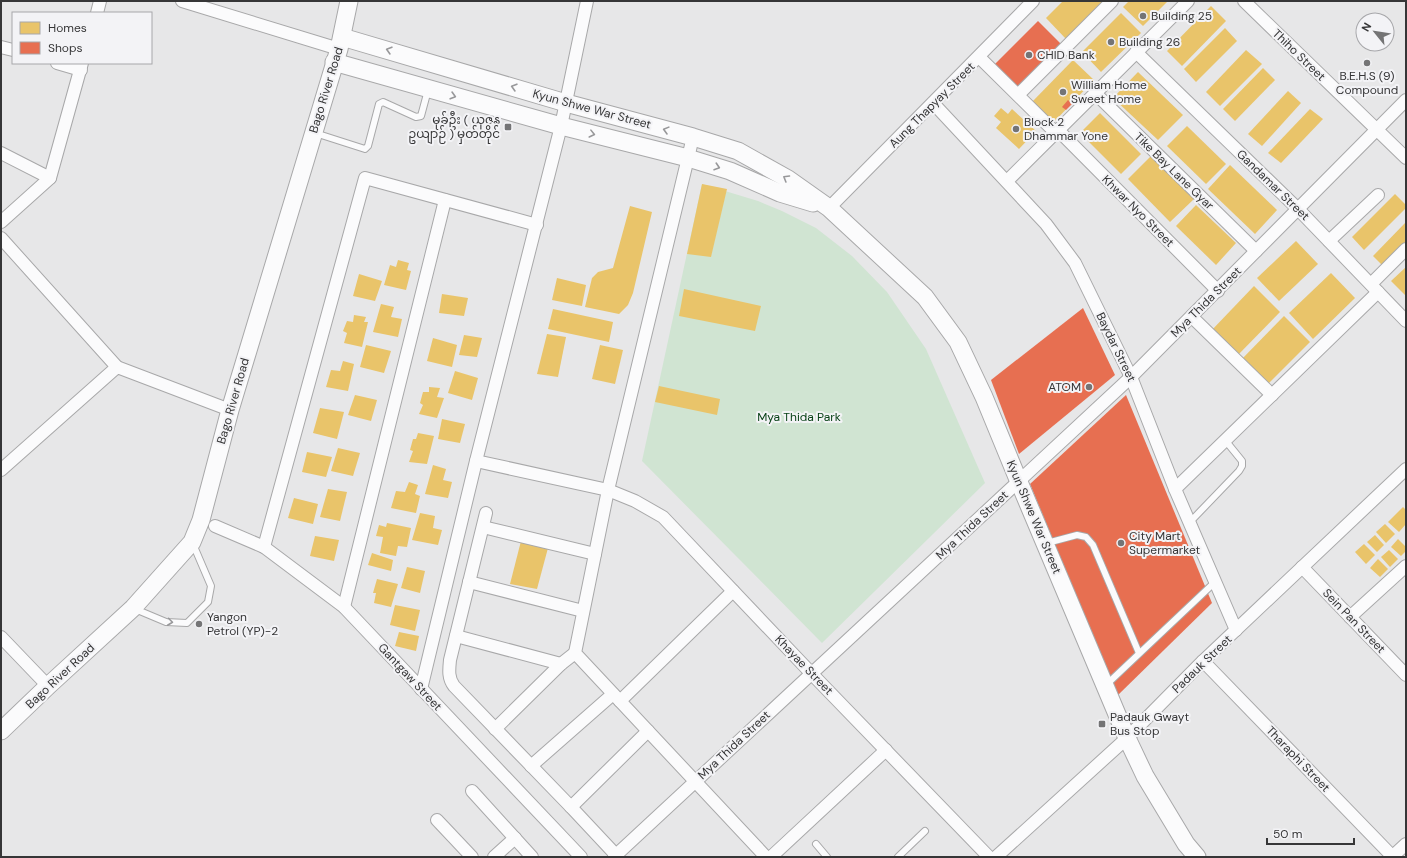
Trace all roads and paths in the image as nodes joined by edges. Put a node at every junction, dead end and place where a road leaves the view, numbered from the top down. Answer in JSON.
{"nodes":[{"id":1,"x":100,"y":1,"type":"edge"},
{"id":2,"x":182,"y":1,"type":"edge"},
{"id":3,"x":349,"y":1,"type":"edge"},
{"id":4,"x":587,"y":1,"type":"edge"},
{"id":5,"x":1033,"y":1,"type":"edge"},
{"id":6,"x":1112,"y":1,"type":"edge"},
{"id":7,"x":1188,"y":1,"type":"edge"},
{"id":8,"x":1244,"y":1,"type":"edge"},
{"id":9,"x":97,"y":12,"type":"edge"},
{"id":10,"x":1,"y":47,"type":"edge"},
{"id":11,"x":338,"y":49,"type":"junction"},
{"id":12,"x":12,"y":50,"type":"edge"},
{"id":13,"x":1136,"y":52,"type":"junction"},
{"id":14,"x":979,"y":57,"type":"junction"},
{"id":15,"x":65,"y":64,"type":"edge"},
{"id":16,"x":82,"y":66,"type":"edge"},
{"id":17,"x":429,"y":89,"type":"junction"},
{"id":18,"x":1019,"y":94,"type":"junction"},
{"id":19,"x":1097,"y":96,"type":"junction"},
{"id":20,"x":1406,"y":100,"type":"edge"},
{"id":21,"x":566,"y":103,"type":"junction"},
{"id":22,"x":933,"y":103,"type":"junction"},
{"id":23,"x":561,"y":126,"type":"junction"},
{"id":24,"x":1376,"y":130,"type":"junction"},
{"id":25,"x":1057,"y":131,"type":"junction"},
{"id":26,"x":313,"y":132,"type":"junction"},
{"id":27,"x":693,"y":137,"type":"junction"},
{"id":28,"x":1,"y":153,"type":"edge"},
{"id":29,"x":688,"y":158,"type":"junction"},
{"id":30,"x":1406,"y":158,"type":"edge"},
{"id":31,"x":50,"y":178,"type":"junction"},
{"id":32,"x":1007,"y":181,"type":"junction"},
{"id":33,"x":1378,"y":196,"type":"dead end"},
{"id":34,"x":445,"y":200,"type":"junction"},
{"id":35,"x":830,"y":208,"type":"junction"},
{"id":36,"x":1298,"y":209,"type":"junction"},
{"id":37,"x":1,"y":222,"type":"edge"},
{"id":38,"x":537,"y":225,"type":"junction"},
{"id":39,"x":1,"y":238,"type":"edge"},
{"id":40,"x":1329,"y":241,"type":"junction"},
{"id":41,"x":1252,"y":248,"type":"junction"},
{"id":42,"x":1406,"y":249,"type":"edge"},
{"id":43,"x":1374,"y":288,"type":"junction"},
{"id":44,"x":1218,"y":291,"type":"junction"},
{"id":45,"x":1192,"y":317,"type":"junction"},
{"id":46,"x":1406,"y":321,"type":"edge"},
{"id":47,"x":117,"y":367,"type":"junction"},
{"id":48,"x":1131,"y":377,"type":"junction"},
{"id":49,"x":1272,"y":395,"type":"junction"},
{"id":50,"x":230,"y":410,"type":"junction"},
{"id":51,"x":1225,"y":440,"type":"junction"},
{"id":52,"x":476,"y":461,"type":"junction"},
{"id":53,"x":1406,"y":469,"type":"edge"},
{"id":54,"x":1,"y":470,"type":"edge"},
{"id":55,"x":1019,"y":482,"type":"junction"},
{"id":56,"x":1175,"y":489,"type":"junction"},
{"id":57,"x":608,"y":490,"type":"junction"},
{"id":58,"x":486,"y":513,"type":"dead end"},
{"id":59,"x":1190,"y":522,"type":"junction"},
{"id":60,"x":215,"y":526,"type":"dead end"},
{"id":61,"x":483,"y":527,"type":"junction"},
{"id":62,"x":192,"y":542,"type":"junction"},
{"id":63,"x":1045,"y":544,"type":"junction"},
{"id":64,"x":264,"y":547,"type":"junction"},
{"id":65,"x":595,"y":554,"type":"junction"},
{"id":66,"x":1406,"y":566,"type":"edge"},
{"id":67,"x":1302,"y":568,"type":"junction"},
{"id":68,"x":469,"y":582,"type":"junction"},
{"id":69,"x":1215,"y":582,"type":"junction"},
{"id":70,"x":733,"y":591,"type":"junction"},
{"id":71,"x":344,"y":607,"type":"junction"},
{"id":72,"x":133,"y":608,"type":"junction"},
{"id":73,"x":583,"y":611,"type":"junction"},
{"id":74,"x":1350,"y":617,"type":"junction"},
{"id":75,"x":1236,"y":630,"type":"junction"},
{"id":76,"x":456,"y":636,"type":"junction"},
{"id":77,"x":1,"y":637,"type":"edge"},
{"id":78,"x":575,"y":653,"type":"junction"},
{"id":79,"x":1139,"y":653,"type":"junction"},
{"id":80,"x":1204,"y":661,"type":"junction"},
{"id":81,"x":561,"y":664,"type":"junction"},
{"id":82,"x":1404,"y":668,"type":"edge"},
{"id":83,"x":811,"y":673,"type":"junction"},
{"id":84,"x":48,"y":686,"type":"junction"},
{"id":85,"x":1104,"y":686,"type":"junction"},
{"id":86,"x":421,"y":689,"type":"junction"},
{"id":87,"x":616,"y":697,"type":"junction"},
{"id":88,"x":495,"y":729,"type":"junction"},
{"id":89,"x":1,"y":731,"type":"edge"},
{"id":90,"x":648,"y":732,"type":"junction"},
{"id":91,"x":1127,"y":738,"type":"junction"},
{"id":92,"x":886,"y":750,"type":"junction"},
{"id":93,"x":531,"y":766,"type":"junction"},
{"id":94,"x":695,"y":782,"type":"junction"},
{"id":95,"x":472,"y":792,"type":"dead end"},
{"id":96,"x":571,"y":808,"type":"junction"},
{"id":97,"x":437,"y":820,"type":"dead end"},
{"id":98,"x":925,"y":831,"type":"dead end"},
{"id":99,"x":515,"y":838,"type":"junction"},
{"id":100,"x":816,"y":844,"type":"dead end"},
{"id":101,"x":1406,"y":844,"type":"edge"},
{"id":102,"x":615,"y":856,"type":"edge"},
{"id":103,"x":472,"y":857,"type":"edge"},
{"id":104,"x":494,"y":857,"type":"edge"},
{"id":105,"x":532,"y":857,"type":"edge"},
{"id":106,"x":582,"y":857,"type":"edge"},
{"id":107,"x":766,"y":857,"type":"edge"},
{"id":108,"x":771,"y":857,"type":"edge"},
{"id":109,"x":827,"y":857,"type":"edge"},
{"id":110,"x":898,"y":857,"type":"edge"},
{"id":111,"x":988,"y":857,"type":"edge"},
{"id":112,"x":996,"y":857,"type":"edge"},
{"id":113,"x":1197,"y":857,"type":"edge"},
{"id":114,"x":1393,"y":857,"type":"edge"}],
"edges":[{"from":1,"to":9,"type":"street"},
{"from":2,"to":11,"type":"street"},
{"from":3,"to":11,"type":"street","name":"Bago River Road"},
{"from":4,"to":21,"type":"street"},
{"from":5,"to":14,"type":"street","name":"Aung Thapyay Street"},
{"from":6,"to":18,"type":"street"},
{"from":7,"to":13,"type":"street"},
{"from":8,"to":24,"type":"street","name":"Thiho Street"},
{"from":10,"to":12,"type":"street"},
{"from":11,"to":17,"type":"street","name":"Kyun Shwe War Street"},
{"from":21,"to":11,"type":"street","name":"Kyun Shwe War Street","one_way":true},
{"from":11,"to":26,"type":"street","name":"Bago River Road"},
{"from":13,"to":19,"type":"street"},
{"from":13,"to":36,"type":"street","name":"Gandamar Street"},
{"from":14,"to":18,"type":"street","name":"Khwar Nyo Street"},
{"from":14,"to":22,"type":"street","name":"Aung Thapyay Street"},
{"from":15,"to":16,"type":"street"},
{"from":16,"to":31,"type":"street"},
{"from":17,"to":23,"type":"street","name":"Kyun Shwe War Street","one_way":true},
{"from":17,"to":26,"type":"lane"},
{"from":18,"to":25,"type":"street","name":"Khwar Nyo Street"},
{"from":19,"to":25,"type":"street"},
{"from":19,"to":41,"type":"street","name":"Tike Bay Lane Gyar"},
{"from":20,"to":24,"type":"street","name":"Mya Thida Street"},
{"from":21,"to":23,"type":"street"},
{"from":27,"to":21,"type":"street","name":"Kyun Shwe War Street","one_way":true},
{"from":22,"to":32,"type":"street","name":"Baydar Street"},
{"from":22,"to":35,"type":"street","name":"Aung Thapyay Street"},
{"from":23,"to":29,"type":"street","name":"Kyun Shwe War Street","one_way":true},
{"from":23,"to":38,"type":"street"},
{"from":24,"to":30,"type":"street","name":"Thiho Street"},
{"from":24,"to":36,"type":"street","name":"Mya Thida Street"},
{"from":25,"to":32,"type":"street"},
{"from":25,"to":44,"type":"street","name":"Khwar Nyo Street"},
{"from":26,"to":50,"type":"street","name":"Bago River Road"},
{"from":27,"to":29,"type":"street"},
{"from":35,"to":27,"type":"street","name":"Kyun Shwe War Street","one_way":true},
{"from":28,"to":31,"type":"street"},
{"from":29,"to":35,"type":"street","name":"Kyun Shwe War Street","one_way":true},
{"from":29,"to":57,"type":"street"},
{"from":31,"to":37,"type":"street"},
{"from":32,"to":48,"type":"street","name":"Baydar Street"},
{"from":33,"to":40,"type":"street"},
{"from":34,"to":38,"type":"street"},
{"from":34,"to":64,"type":"street"},
{"from":34,"to":71,"type":"street"},
{"from":35,"to":55,"type":"street","name":"Kyun Shwe War Street"},
{"from":36,"to":40,"type":"street","name":"Gandamar Street"},
{"from":36,"to":41,"type":"street","name":"Mya Thida Street"},
{"from":38,"to":52,"type":"street"},
{"from":39,"to":47,"type":"street"},
{"from":40,"to":43,"type":"street","name":"Gandamar Street"},
{"from":41,"to":44,"type":"street","name":"Mya Thida Street"},
{"from":42,"to":43,"type":"street"},
{"from":43,"to":46,"type":"street","name":"Gandamar Street"},
{"from":43,"to":49,"type":"street"},
{"from":44,"to":45,"type":"street","name":"Mya Thida Street"},
{"from":45,"to":48,"type":"street","name":"Mya Thida Street"},
{"from":45,"to":49,"type":"street"},
{"from":47,"to":50,"type":"street"},
{"from":47,"to":54,"type":"street"},
{"from":48,"to":55,"type":"street","name":"Mya Thida Street"},
{"from":48,"to":56,"type":"street","name":"Baydar Street"},
{"from":49,"to":51,"type":"street"},
{"from":50,"to":62,"type":"street","name":"Bago River Road"},
{"from":51,"to":56,"type":"street"},
{"from":51,"to":59,"type":"lane"},
{"from":52,"to":57,"type":"street","name":"Khayae Street"},
{"from":52,"to":86,"type":"street"},
{"from":53,"to":67,"type":"street","name":"Padauk Street"},
{"from":55,"to":63,"type":"street","name":"Kyun Shwe War Street"},
{"from":55,"to":83,"type":"street","name":"Mya Thida Street"},
{"from":56,"to":59,"type":"street","name":"Baydar Street"},
{"from":57,"to":65,"type":"street"},
{"from":57,"to":70,"type":"street","name":"Khayae Street"},
{"from":58,"to":61,"type":"street"},
{"from":59,"to":69,"type":"street","name":"Baydar Street"},
{"from":60,"to":64,"type":"street","name":"Gantgaw Street"},
{"from":61,"to":65,"type":"street"},
{"from":61,"to":68,"type":"street"},
{"from":62,"to":72,"type":"street","name":"Bago River Road"},
{"from":72,"to":62,"type":"lane","one_way":true},
{"from":63,"to":79,"type":"lane"},
{"from":63,"to":85,"type":"street","name":"Kyun Shwe War Street"},
{"from":64,"to":71,"type":"street","name":"Gantgaw Street"},
{"from":65,"to":73,"type":"street"},
{"from":66,"to":74,"type":"street"},
{"from":67,"to":74,"type":"street","name":"Sein Pan Street"},
{"from":67,"to":75,"type":"street","name":"Padauk Street"},
{"from":68,"to":73,"type":"street"},
{"from":68,"to":76,"type":"street"},
{"from":69,"to":75,"type":"street","name":"Baydar Street"},
{"from":69,"to":79,"type":"lane"},
{"from":70,"to":83,"type":"street","name":"Khayae Street"},
{"from":70,"to":87,"type":"street"},
{"from":71,"to":86,"type":"street","name":"Gantgaw Street"},
{"from":72,"to":84,"type":"street","name":"Bago River Road"},
{"from":73,"to":78,"type":"street"},
{"from":74,"to":82,"type":"street","name":"Sein Pan Street"},
{"from":75,"to":80,"type":"street","name":"Padauk Street"},
{"from":76,"to":81,"type":"street"},
{"from":76,"to":88,"type":"street"},
{"from":77,"to":84,"type":"street"},
{"from":78,"to":81,"type":"street"},
{"from":78,"to":87,"type":"street"},
{"from":79,"to":85,"type":"lane"},
{"from":80,"to":91,"type":"street","name":"Padauk Street"},
{"from":80,"to":114,"type":"street","name":"Tharaphi Street"},
{"from":81,"to":88,"type":"street"},
{"from":83,"to":92,"type":"street","name":"Khayae Street"},
{"from":83,"to":94,"type":"street","name":"Mya Thida Street"},
{"from":84,"to":89,"type":"street","name":"Bago River Road"},
{"from":85,"to":91,"type":"street","name":"Kyun Shwe War Street"},
{"from":86,"to":106,"type":"street","name":"Gantgaw Street"},
{"from":87,"to":90,"type":"street"},
{"from":87,"to":93,"type":"street"},
{"from":88,"to":93,"type":"street"},
{"from":90,"to":94,"type":"street"},
{"from":90,"to":96,"type":"street"},
{"from":91,"to":112,"type":"street","name":"Padauk Street"},
{"from":91,"to":113,"type":"street","name":"Kyun Shwe War Street"},
{"from":92,"to":108,"type":"street"},
{"from":92,"to":111,"type":"street","name":"Khayae Street"},
{"from":93,"to":96,"type":"street"},
{"from":94,"to":102,"type":"street","name":"Mya Thida Street"},
{"from":94,"to":107,"type":"street"},
{"from":95,"to":99,"type":"street"},
{"from":96,"to":102,"type":"street"},
{"from":97,"to":103,"type":"street"},
{"from":98,"to":110,"type":"lane"},
{"from":99,"to":104,"type":"street"},
{"from":99,"to":105,"type":"street"},
{"from":100,"to":109,"type":"lane"},
{"from":101,"to":114,"type":"street"}]}
